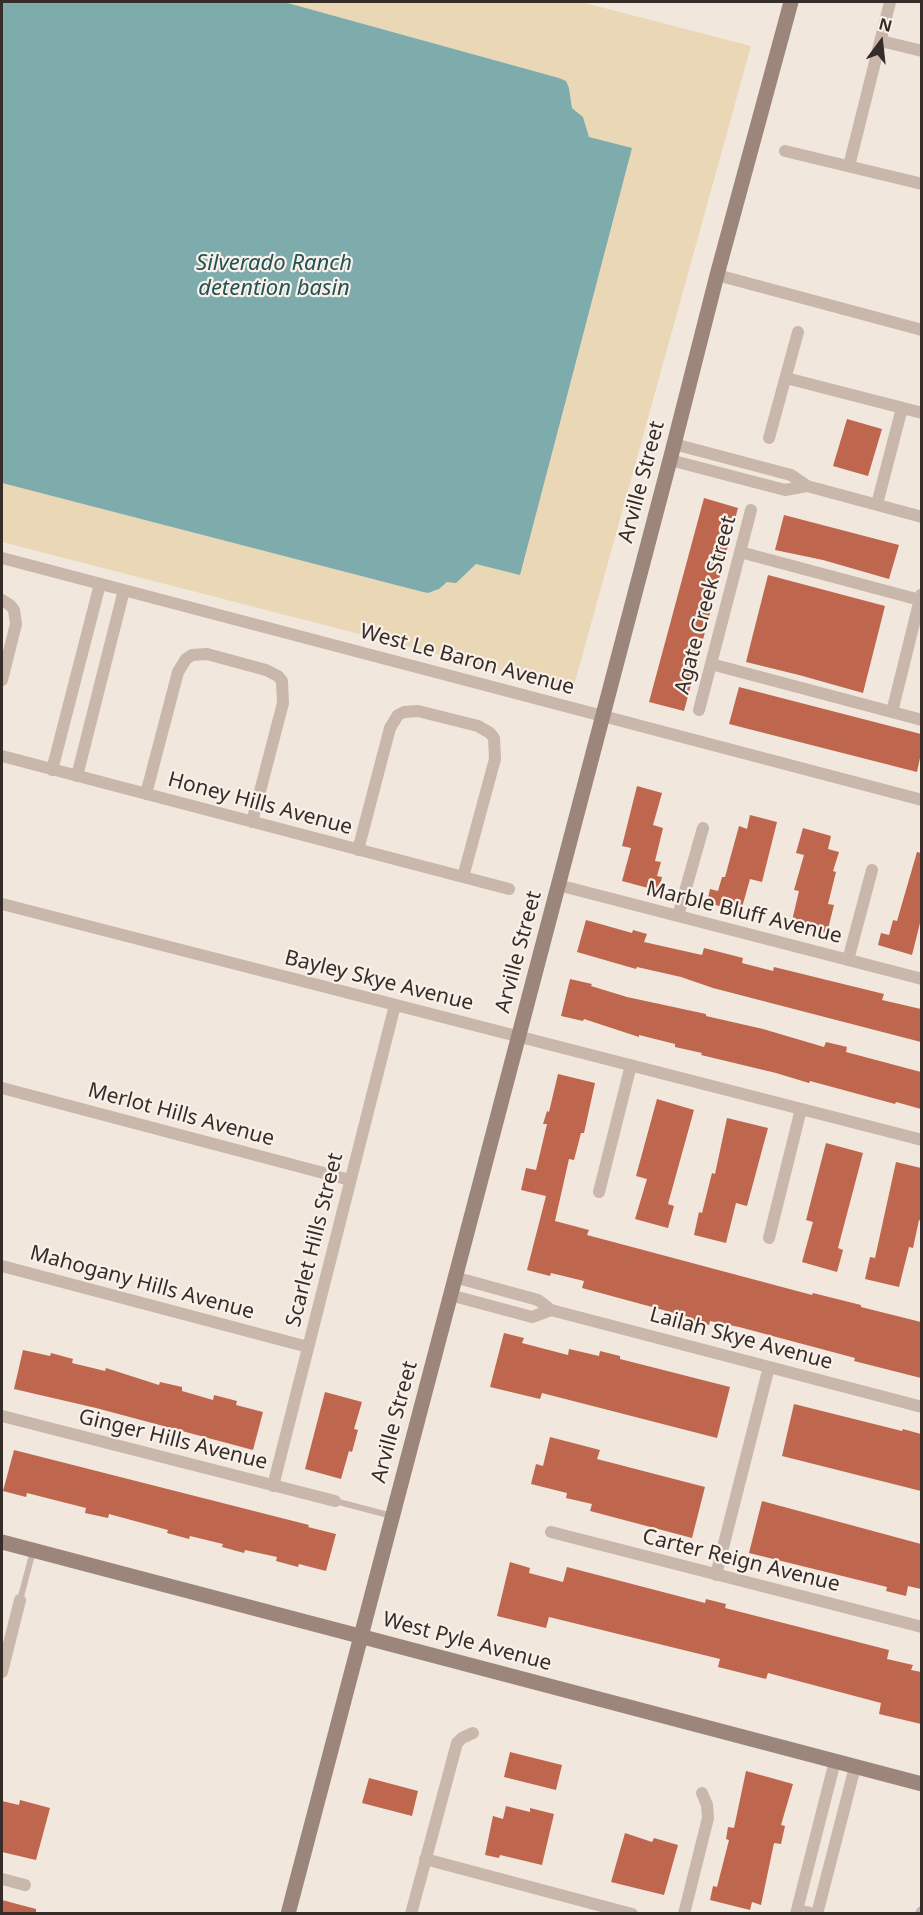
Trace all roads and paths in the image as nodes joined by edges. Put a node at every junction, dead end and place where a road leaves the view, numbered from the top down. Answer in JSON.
{"nodes":[{"id":1,"x":791,"y":2,"type":"edge"},
{"id":2,"x":890,"y":2,"type":"edge"},
{"id":3,"x":880,"y":41,"type":"junction"},
{"id":4,"x":921,"y":51,"type":"edge"},
{"id":5,"x":785,"y":152,"type":"dead end"},
{"id":6,"x":849,"y":166,"type":"junction"},
{"id":7,"x":921,"y":184,"type":"edge"},
{"id":8,"x":717,"y":275,"type":"junction"},
{"id":9,"x":921,"y":330,"type":"edge"},
{"id":10,"x":798,"y":332,"type":"dead end"},
{"id":11,"x":786,"y":378,"type":"junction"},
{"id":12,"x":902,"y":408,"type":"junction"},
{"id":13,"x":921,"y":413,"type":"edge"},
{"id":14,"x":769,"y":438,"type":"dead end"},
{"id":15,"x":674,"y":444,"type":"junction"},
{"id":16,"x":670,"y":460,"type":"junction"},
{"id":17,"x":807,"y":486,"type":"junction"},
{"id":18,"x":877,"y":504,"type":"junction"},
{"id":19,"x":751,"y":510,"type":"dead end"},
{"id":20,"x":921,"y":517,"type":"edge"},
{"id":21,"x":740,"y":552,"type":"junction"},
{"id":22,"x":2,"y":558,"type":"edge"},
{"id":23,"x":100,"y":584,"type":"junction"},
{"id":24,"x":124,"y":590,"type":"junction"},
{"id":25,"x":921,"y":597,"type":"edge"},
{"id":26,"x":2,"y":600,"type":"edge"},
{"id":27,"x":711,"y":664,"type":"junction"},
{"id":28,"x":2,"y":680,"type":"edge"},
{"id":29,"x":699,"y":710,"type":"dead end"},
{"id":30,"x":892,"y":712,"type":"junction"},
{"id":31,"x":602,"y":715,"type":"junction"},
{"id":32,"x":921,"y":720,"type":"edge"},
{"id":33,"x":2,"y":756,"type":"edge"},
{"id":34,"x":52,"y":770,"type":"junction"},
{"id":35,"x":77,"y":776,"type":"junction"},
{"id":36,"x":146,"y":794,"type":"junction"},
{"id":37,"x":921,"y":800,"type":"edge"},
{"id":38,"x":252,"y":822,"type":"junction"},
{"id":39,"x":703,"y":828,"type":"dead end"},
{"id":40,"x":358,"y":850,"type":"junction"},
{"id":41,"x":872,"y":870,"type":"dead end"},
{"id":42,"x":464,"y":877,"type":"junction"},
{"id":43,"x":558,"y":885,"type":"junction"},
{"id":44,"x":509,"y":889,"type":"dead end"},
{"id":45,"x":2,"y":904,"type":"edge"},
{"id":46,"x":678,"y":916,"type":"junction"},
{"id":47,"x":848,"y":960,"type":"junction"},
{"id":48,"x":921,"y":979,"type":"edge"},
{"id":49,"x":395,"y":1005,"type":"junction"},
{"id":50,"x":518,"y":1036,"type":"junction"},
{"id":51,"x":631,"y":1065,"type":"junction"},
{"id":52,"x":2,"y":1088,"type":"edge"},
{"id":53,"x":801,"y":1109,"type":"junction"},
{"id":54,"x":921,"y":1140,"type":"edge"},
{"id":55,"x":350,"y":1180,"type":"junction"},
{"id":56,"x":600,"y":1192,"type":"dead end"},
{"id":57,"x":769,"y":1238,"type":"dead end"},
{"id":58,"x":2,"y":1266,"type":"edge"},
{"id":59,"x":454,"y":1276,"type":"junction"},
{"id":60,"x":514,"y":1293,"type":"junction"},
{"id":61,"x":450,"y":1295,"type":"junction"},
{"id":62,"x":551,"y":1310,"type":"junction"},
{"id":63,"x":509,"y":1311,"type":"junction"},
{"id":64,"x":308,"y":1347,"type":"junction"},
{"id":65,"x":769,"y":1366,"type":"junction"},
{"id":66,"x":921,"y":1407,"type":"edge"},
{"id":67,"x":2,"y":1416,"type":"edge"},
{"id":68,"x":273,"y":1485,"type":"junction"},
{"id":69,"x":335,"y":1501,"type":"joint"},
{"id":70,"x":392,"y":1516,"type":"junction"},
{"id":71,"x":551,"y":1533,"type":"dead end"},
{"id":72,"x":2,"y":1542,"type":"edge"},
{"id":73,"x":33,"y":1551,"type":"junction"},
{"id":74,"x":716,"y":1575,"type":"junction"},
{"id":75,"x":20,"y":1600,"type":"joint"},
{"id":76,"x":921,"y":1627,"type":"edge"},
{"id":77,"x":360,"y":1636,"type":"junction"},
{"id":78,"x":2,"y":1672,"type":"edge"},
{"id":79,"x":473,"y":1733,"type":"dead end"},
{"id":80,"x":835,"y":1761,"type":"junction"},
{"id":81,"x":855,"y":1767,"type":"junction"},
{"id":82,"x":921,"y":1784,"type":"edge"},
{"id":83,"x":702,"y":1793,"type":"dead end"},
{"id":84,"x":425,"y":1859,"type":"junction"},
{"id":85,"x":2,"y":1879,"type":"edge"},
{"id":86,"x":25,"y":1885,"type":"dead end"},
{"id":87,"x":797,"y":1910,"type":"edge"},
{"id":88,"x":818,"y":1913,"type":"edge"},
{"id":89,"x":288,"y":1914,"type":"edge"},
{"id":90,"x":411,"y":1914,"type":"edge"},
{"id":91,"x":632,"y":1914,"type":"edge"},
{"id":92,"x":684,"y":1914,"type":"edge"}],
"edges":[{"from":1,"to":8,"type":"street","name":"Arville Street"},
{"from":2,"to":3,"type":"street"},
{"from":3,"to":4,"type":"street"},
{"from":3,"to":6,"type":"street"},
{"from":5,"to":6,"type":"street"},
{"from":6,"to":7,"type":"street"},
{"from":8,"to":9,"type":"street"},
{"from":8,"to":15,"type":"street","name":"Arville Street"},
{"from":10,"to":11,"type":"street"},
{"from":11,"to":12,"type":"street"},
{"from":11,"to":14,"type":"street"},
{"from":12,"to":13,"type":"street"},
{"from":12,"to":18,"type":"street"},
{"from":15,"to":16,"type":"street","name":"Arville Street"},
{"from":15,"to":17,"type":"street"},
{"from":16,"to":17,"type":"street"},
{"from":16,"to":31,"type":"street","name":"Arville Street"},
{"from":17,"to":18,"type":"street"},
{"from":18,"to":20,"type":"street"},
{"from":19,"to":21,"type":"street","name":"Agate Creek Street"},
{"from":21,"to":25,"type":"street"},
{"from":21,"to":27,"type":"street","name":"Agate Creek Street"},
{"from":22,"to":23,"type":"street","name":"West Le Baron Avenue"},
{"from":23,"to":24,"type":"street","name":"West Le Baron Avenue"},
{"from":23,"to":34,"type":"street"},
{"from":24,"to":31,"type":"street","name":"West Le Baron Avenue"},
{"from":24,"to":35,"type":"street"},
{"from":25,"to":30,"type":"street"},
{"from":26,"to":28,"type":"street"},
{"from":27,"to":29,"type":"street","name":"Agate Creek Street"},
{"from":27,"to":30,"type":"street"},
{"from":30,"to":32,"type":"street"},
{"from":31,"to":37,"type":"street","name":"West Le Baron Avenue"},
{"from":31,"to":43,"type":"street","name":"Arville Street"},
{"from":33,"to":34,"type":"street","name":"Honey Hills Avenue"},
{"from":34,"to":35,"type":"street","name":"Honey Hills Avenue"},
{"from":35,"to":36,"type":"street","name":"Honey Hills Avenue"},
{"from":36,"to":38,"type":"street","name":"Honey Hills Avenue"},
{"from":36,"to":38,"type":"street"},
{"from":38,"to":40,"type":"street","name":"Honey Hills Avenue"},
{"from":39,"to":46,"type":"street"},
{"from":40,"to":42,"type":"street","name":"Honey Hills Avenue"},
{"from":40,"to":42,"type":"street"},
{"from":41,"to":47,"type":"street"},
{"from":42,"to":44,"type":"street","name":"Honey Hills Avenue"},
{"from":43,"to":46,"type":"street","name":"Marble Bluff Avenue"},
{"from":43,"to":50,"type":"street","name":"Arville Street"},
{"from":45,"to":49,"type":"street","name":"Bayley Skye Avenue"},
{"from":46,"to":47,"type":"street","name":"Marble Bluff Avenue"},
{"from":47,"to":48,"type":"street","name":"Marble Bluff Avenue"},
{"from":49,"to":50,"type":"street","name":"Bayley Skye Avenue"},
{"from":49,"to":55,"type":"street","name":"Scarlet Hills Street"},
{"from":50,"to":51,"type":"street","name":"Bayley Skye Avenue"},
{"from":50,"to":59,"type":"street","name":"Arville Street"},
{"from":51,"to":53,"type":"street","name":"Bayley Skye Avenue"},
{"from":51,"to":56,"type":"street"},
{"from":52,"to":55,"type":"street","name":"Merlot Hills Avenue"},
{"from":53,"to":54,"type":"street","name":"Bayley Skye Avenue"},
{"from":53,"to":57,"type":"street"},
{"from":55,"to":64,"type":"street","name":"Scarlet Hills Street"},
{"from":58,"to":64,"type":"street","name":"Mahogany Hills Avenue"},
{"from":59,"to":60,"type":"street","name":"Lailah Skye Avenue"},
{"from":59,"to":61,"type":"street","name":"Arville Street"},
{"from":60,"to":62,"type":"street","name":"Lailah Skye Avenue"},
{"from":60,"to":63,"type":"lane"},
{"from":61,"to":63,"type":"street","name":"Lailah Skye Avenue"},
{"from":61,"to":70,"type":"street","name":"Arville Street"},
{"from":62,"to":63,"type":"street","name":"Lailah Skye Avenue"},
{"from":62,"to":65,"type":"street","name":"Lailah Skye Avenue"},
{"from":64,"to":68,"type":"street","name":"Scarlet Hills Street"},
{"from":65,"to":66,"type":"street","name":"Lailah Skye Avenue"},
{"from":65,"to":74,"type":"street"},
{"from":67,"to":68,"type":"street","name":"Ginger Hills Avenue"},
{"from":68,"to":69,"type":"street","name":"Ginger Hills Avenue"},
{"from":69,"to":70,"type":"lane"},
{"from":70,"to":77,"type":"street","name":"Arville Street"},
{"from":71,"to":74,"type":"street","name":"Carter Reign Avenue"},
{"from":72,"to":73,"type":"street","name":"West Pyle Avenue"},
{"from":73,"to":75,"type":"lane"},
{"from":73,"to":77,"type":"street","name":"West Pyle Avenue"},
{"from":74,"to":76,"type":"street","name":"Carter Reign Avenue"},
{"from":75,"to":78,"type":"street"},
{"from":77,"to":80,"type":"street","name":"West Pyle Avenue"},
{"from":77,"to":89,"type":"street","name":"Arville Street"},
{"from":79,"to":84,"type":"street"},
{"from":80,"to":81,"type":"street","name":"West Pyle Avenue"},
{"from":80,"to":87,"type":"street"},
{"from":81,"to":82,"type":"street","name":"West Pyle Avenue"},
{"from":81,"to":88,"type":"street"},
{"from":83,"to":92,"type":"street"},
{"from":84,"to":90,"type":"street"},
{"from":84,"to":91,"type":"street"},
{"from":85,"to":86,"type":"street"},
{"from":87,"to":88,"type":"lane"}]}
